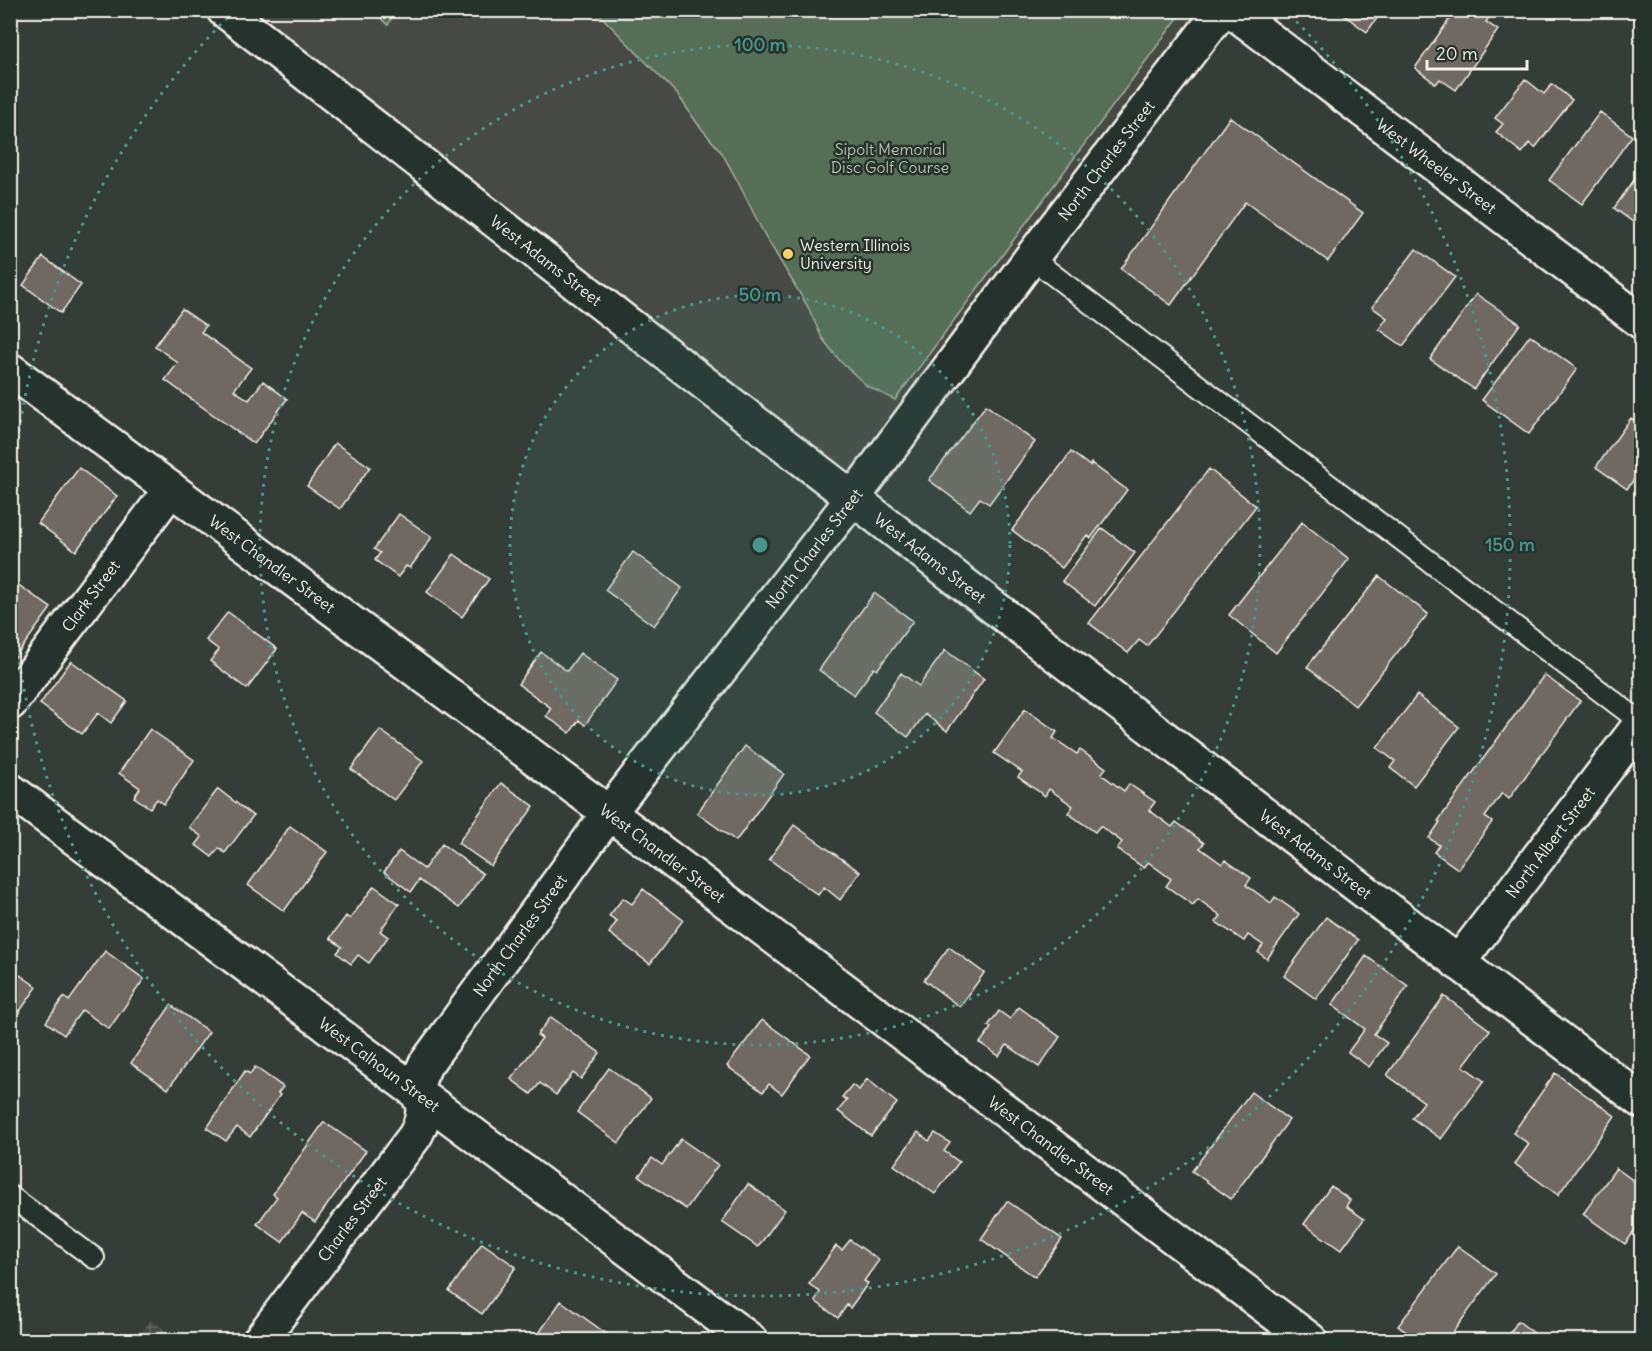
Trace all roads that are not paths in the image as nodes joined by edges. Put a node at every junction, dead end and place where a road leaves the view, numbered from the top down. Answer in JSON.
{"nodes":[{"id":1,"x":224,"y":10,"type":"edge"},
{"id":2,"x":1222,"y":10,"type":"edge"},
{"id":3,"x":1231,"y":10,"type":"edge"},
{"id":4,"x":1031,"y":258,"type":"junction"},
{"id":5,"x":1641,"y":322,"type":"edge"},
{"id":6,"x":10,"y":370,"type":"edge"},
{"id":7,"x":171,"y":489,"type":"junction"},
{"id":8,"x":853,"y":498,"type":"junction"},
{"id":9,"x":10,"y":704,"type":"edge"},
{"id":10,"x":1641,"y":722,"type":"edge"},
{"id":11,"x":10,"y":790,"type":"edge"},
{"id":12,"x":609,"y":813,"type":"junction"},
{"id":13,"x":1458,"y":963,"type":"junction"},
{"id":14,"x":416,"y":1091,"type":"junction"},
{"id":15,"x":1641,"y":1101,"type":"edge"},
{"id":16,"x":10,"y":1196,"type":"edge"},
{"id":17,"x":94,"y":1258,"type":"dead end"},
{"id":18,"x":260,"y":1341,"type":"edge"},
{"id":19,"x":750,"y":1341,"type":"edge"},
{"id":20,"x":1310,"y":1341,"type":"edge"}],
"edges":[{"from":1,"to":8,"type":"street","name":"West Adams Street"},
{"from":2,"to":4,"type":"street","name":"North Charles Street"},
{"from":3,"to":5,"type":"street","name":"West Wheeler Street"},
{"from":4,"to":8,"type":"street","name":"North Charles Street"},
{"from":4,"to":10,"type":"lane"},
{"from":6,"to":7,"type":"street","name":"West Chandler Street"},
{"from":7,"to":9,"type":"street","name":"Clark Street"},
{"from":7,"to":12,"type":"street","name":"West Chandler Street"},
{"from":8,"to":12,"type":"street","name":"North Charles Street"},
{"from":8,"to":13,"type":"street","name":"West Adams Street"},
{"from":10,"to":13,"type":"street","name":"North Albert Street"},
{"from":11,"to":14,"type":"street","name":"West Calhoun Street"},
{"from":12,"to":14,"type":"street","name":"North Charles Street"},
{"from":12,"to":20,"type":"street","name":"West Chandler Street"},
{"from":13,"to":15,"type":"street","name":"West Adams Street"},
{"from":14,"to":18,"type":"street","name":"Charles Street"},
{"from":14,"to":19,"type":"street","name":"West Calhoun Street"},
{"from":16,"to":17,"type":"lane"}]}
